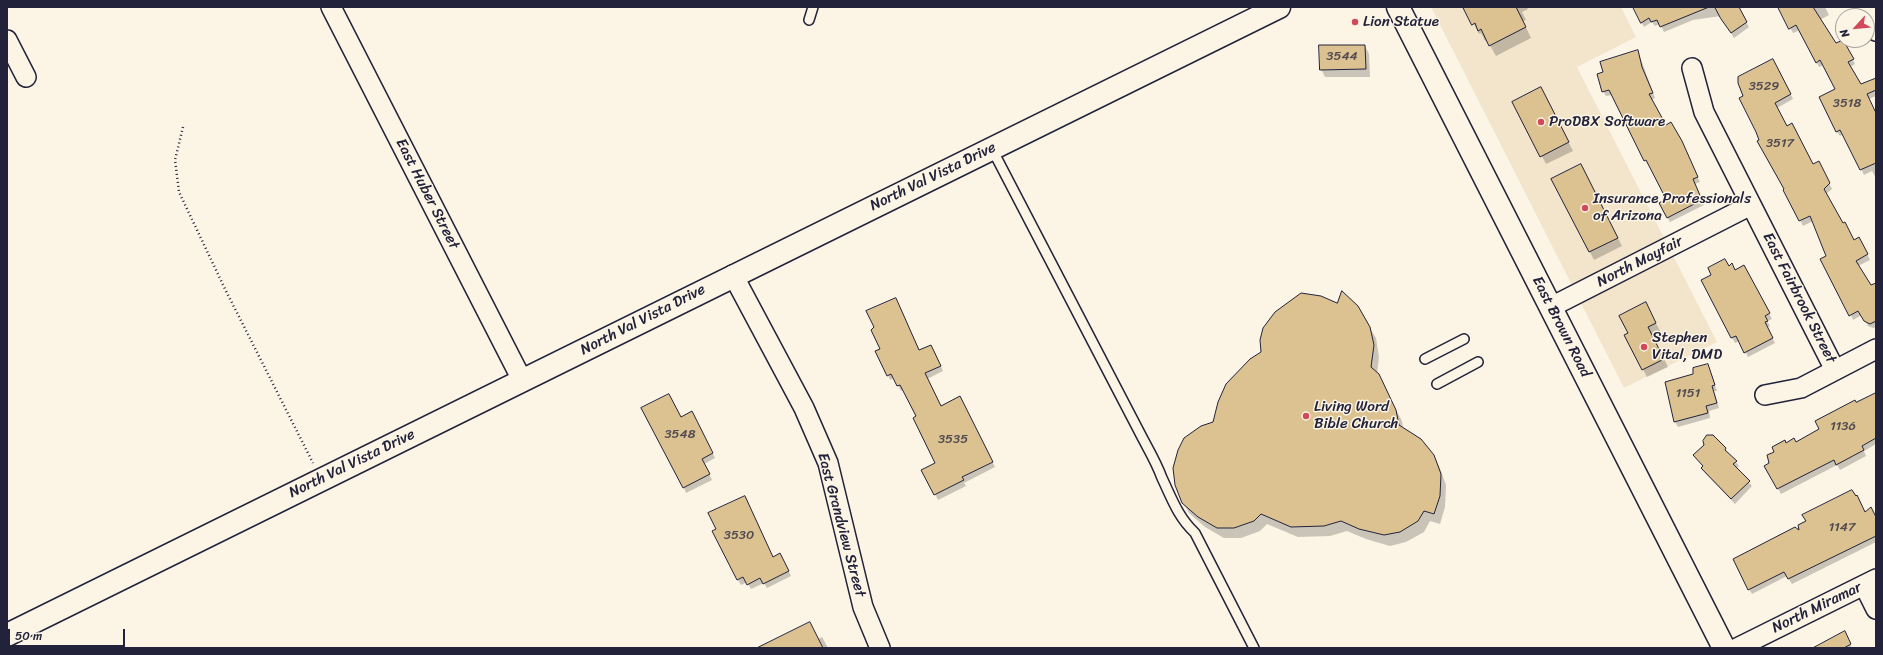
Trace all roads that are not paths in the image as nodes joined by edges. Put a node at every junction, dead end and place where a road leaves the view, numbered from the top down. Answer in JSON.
{"nodes":[{"id":1,"x":331,"y":7,"type":"edge"},
{"id":2,"x":813,"y":7,"type":"edge"},
{"id":3,"x":1279,"y":7,"type":"edge"},
{"id":4,"x":1398,"y":7,"type":"edge"},
{"id":5,"x":1864,"y":7,"type":"edge"},
{"id":6,"x":809,"y":20,"type":"dead end"},
{"id":7,"x":1876,"y":31,"type":"edge"},
{"id":8,"x":7,"y":40,"type":"edge"},
{"id":9,"x":1692,"y":68,"type":"dead end"},
{"id":10,"x":26,"y":77,"type":"dead end"},
{"id":11,"x":992,"y":148,"type":"junction"},
{"id":12,"x":1751,"y":205,"type":"junction"},
{"id":13,"x":733,"y":275,"type":"junction"},
{"id":14,"x":1551,"y":307,"type":"junction"},
{"id":15,"x":1464,"y":339,"type":"dead end"},
{"id":16,"x":1876,"y":349,"type":"edge"},
{"id":17,"x":1425,"y":359,"type":"dead end"},
{"id":18,"x":1478,"y":362,"type":"dead end"},
{"id":19,"x":1836,"y":370,"type":"junction"},
{"id":20,"x":522,"y":380,"type":"junction"},
{"id":21,"x":1438,"y":384,"type":"dead end"},
{"id":22,"x":1766,"y":395,"type":"dead end"},
{"id":23,"x":1870,"y":582,"type":"edge"},
{"id":24,"x":1876,"y":609,"type":"edge"},
{"id":25,"x":7,"y":635,"type":"edge"},
{"id":26,"x":880,"y":648,"type":"edge"},
{"id":27,"x":1254,"y":648,"type":"edge"},
{"id":28,"x":1724,"y":648,"type":"edge"},
{"id":29,"x":1737,"y":648,"type":"edge"}],
"edges":[{"from":1,"to":20,"type":"street","name":"East Huber Street"},
{"from":2,"to":6,"type":"lane"},
{"from":3,"to":11,"type":"main road","name":"North Val Vista Drive"},
{"from":4,"to":14,"type":"main road","name":"East Brown Road"},
{"from":5,"to":7,"type":"street"},
{"from":8,"to":10,"type":"street"},
{"from":9,"to":12,"type":"street","name":"East Fairbrook Street"},
{"from":11,"to":13,"type":"main road","name":"North Val Vista Drive"},
{"from":11,"to":27,"type":"lane"},
{"from":12,"to":14,"type":"street","name":"North Mayfair"},
{"from":12,"to":19,"type":"street","name":"East Fairbrook Street"},
{"from":13,"to":20,"type":"main road","name":"North Val Vista Drive"},
{"from":13,"to":26,"type":"street","name":"East Grandview Street"},
{"from":14,"to":28,"type":"main road","name":"East Brown Road"},
{"from":15,"to":17,"type":"lane"},
{"from":16,"to":19,"type":"street"},
{"from":18,"to":21,"type":"lane"},
{"from":19,"to":22,"type":"street"},
{"from":20,"to":25,"type":"main road","name":"North Val Vista Drive"},
{"from":23,"to":24,"type":"street"},
{"from":23,"to":29,"type":"street","name":"North Miramar"}]}
